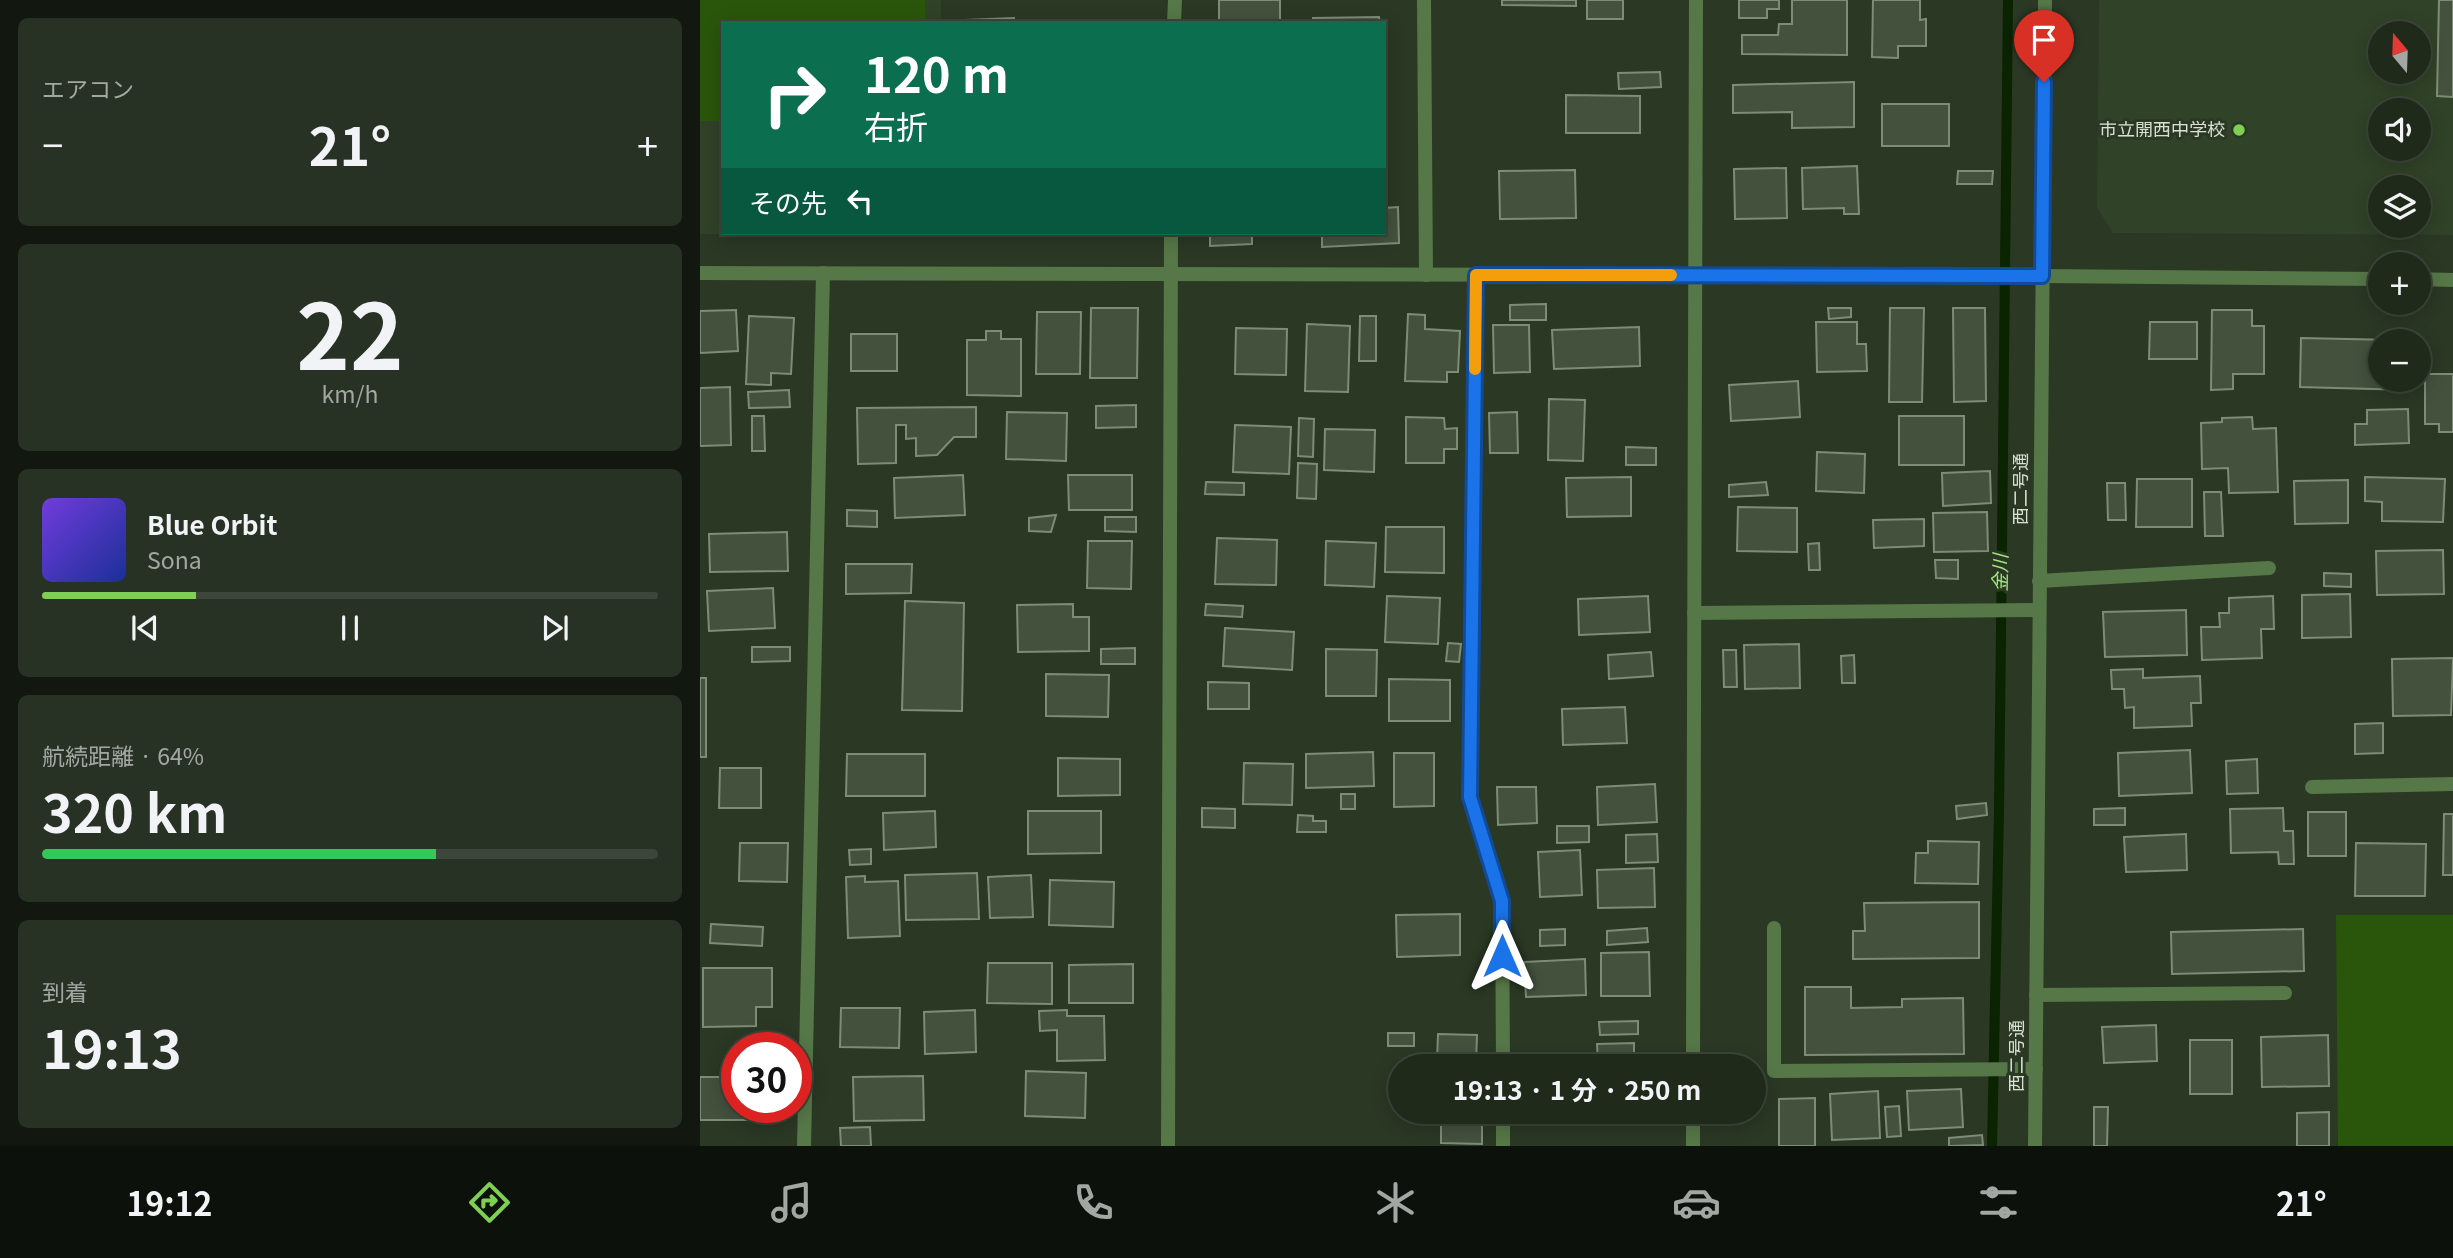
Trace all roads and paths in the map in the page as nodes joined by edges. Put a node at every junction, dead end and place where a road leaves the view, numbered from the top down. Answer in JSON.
{"nodes":[{"id":1,"x":1175,"y":0,"type":"edge"},
{"id":2,"x":1424,"y":0,"type":"edge"},
{"id":3,"x":1696,"y":0,"type":"edge"},
{"id":4,"x":2045,"y":0,"type":"edge"},
{"id":5,"x":1174,"y":21,"type":"edge"},
{"id":6,"x":1171,"y":235,"type":"edge"},
{"id":7,"x":700,"y":273,"type":"edge"},
{"id":8,"x":822,"y":273,"type":"junction"},
{"id":9,"x":1170,"y":274,"type":"junction"},
{"id":10,"x":1426,"y":275,"type":"junction"},
{"id":11,"x":1476,"y":275,"type":"junction"},
{"id":12,"x":1695,"y":275,"type":"junction"},
{"id":13,"x":2042,"y":276,"type":"junction"},
{"id":14,"x":2368,"y":279,"type":"edge"},
{"id":15,"x":2431,"y":279,"type":"edge"},
{"id":16,"x":2453,"y":280,"type":"edge"},
{"id":17,"x":2269,"y":568,"type":"dead end"},
{"id":18,"x":2039,"y":581,"type":"junction"},
{"id":19,"x":2039,"y":610,"type":"junction"},
{"id":20,"x":1694,"y":613,"type":"junction"},
{"id":21,"x":2453,"y":784,"type":"edge"},
{"id":22,"x":2312,"y":787,"type":"dead end"},
{"id":23,"x":1774,"y":928,"type":"dead end"},
{"id":24,"x":2285,"y":993,"type":"dead end"},
{"id":25,"x":2036,"y":995,"type":"junction"},
{"id":26,"x":1503,"y":1054,"type":"edge"},
{"id":27,"x":1693,"y":1054,"type":"edge"},
{"id":28,"x":2036,"y":1069,"type":"junction"},
{"id":29,"x":1503,"y":1124,"type":"edge"},
{"id":30,"x":1693,"y":1124,"type":"edge"},
{"id":31,"x":804,"y":1146,"type":"edge"},
{"id":32,"x":1168,"y":1146,"type":"edge"},
{"id":33,"x":1503,"y":1146,"type":"edge"},
{"id":34,"x":1693,"y":1146,"type":"edge"},
{"id":35,"x":2035,"y":1146,"type":"edge"}],
"edges":[{"from":1,"to":5,"type":"street"},
{"from":2,"to":10,"type":"street"},
{"from":3,"to":12,"type":"street"},
{"from":4,"to":13,"type":"street","name":"西二号通"},
{"from":6,"to":9,"type":"street"},
{"from":7,"to":8,"type":"street"},
{"from":8,"to":9,"type":"street"},
{"from":8,"to":31,"type":"street"},
{"from":9,"to":10,"type":"street"},
{"from":9,"to":32,"type":"street"},
{"from":10,"to":11,"type":"street"},
{"from":11,"to":12,"type":"street"},
{"from":11,"to":26,"type":"street"},
{"from":12,"to":13,"type":"street"},
{"from":12,"to":20,"type":"street"},
{"from":13,"to":14,"type":"street"},
{"from":13,"to":18,"type":"street","name":"西二号通"},
{"from":15,"to":16,"type":"street"},
{"from":17,"to":18,"type":"street"},
{"from":18,"to":19,"type":"street","name":"西二号通"},
{"from":19,"to":20,"type":"street"},
{"from":19,"to":25,"type":"street","name":"西二号通"},
{"from":20,"to":27,"type":"street"},
{"from":21,"to":22,"type":"street"},
{"from":23,"to":28,"type":"street"},
{"from":24,"to":25,"type":"street"},
{"from":25,"to":28,"type":"street","name":"西二号通"},
{"from":28,"to":35,"type":"street","name":"西二号通"},
{"from":29,"to":33,"type":"street"},
{"from":30,"to":34,"type":"street"}]}
